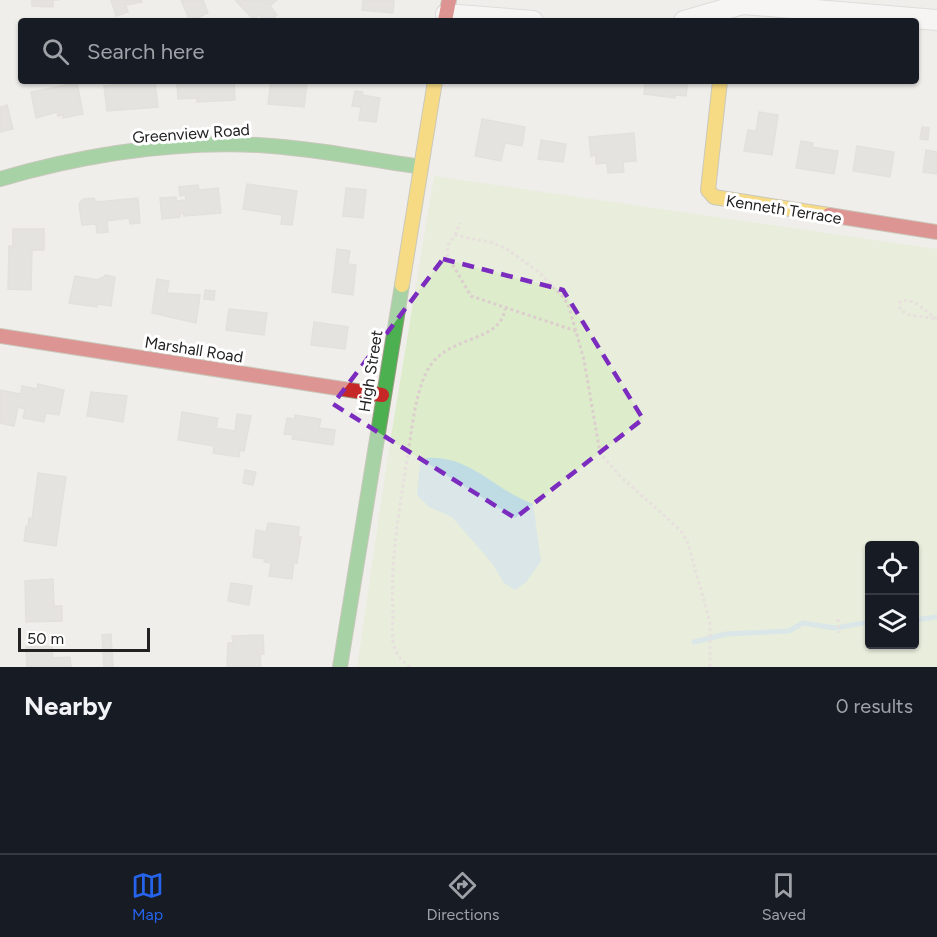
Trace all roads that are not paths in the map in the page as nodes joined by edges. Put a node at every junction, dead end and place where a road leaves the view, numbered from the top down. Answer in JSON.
{"nodes":[{"id":1,"x":447,"y":12,"type":"edge"},
{"id":2,"x":706,"y":17,"type":"edge"},
{"id":3,"x":504,"y":18,"type":"edge"},
{"id":4,"x":913,"y":18,"type":"edge"},
{"id":5,"x":919,"y":19,"type":"edge"},
{"id":6,"x":937,"y":20,"type":"edge"},
{"id":7,"x":435,"y":84,"type":"edge"},
{"id":8,"x":720,"y":84,"type":"edge"},
{"id":9,"x":421,"y":167,"type":"junction"},
{"id":10,"x":0,"y":179,"type":"edge"},
{"id":11,"x":937,"y":232,"type":"edge"},
{"id":12,"x":0,"y":336,"type":"edge"},
{"id":13,"x":382,"y":395,"type":"junction"},
{"id":14,"x":340,"y":667,"type":"edge"}],
"edges":[{"from":1,"to":3,"type":"street"},
{"from":2,"to":4,"type":"street"},
{"from":5,"to":6,"type":"street"},
{"from":7,"to":9,"type":"street","name":"High Street"},
{"from":8,"to":11,"type":"street","name":"Kenneth Terrace"},
{"from":9,"to":10,"type":"street","name":"Greenview Road"},
{"from":9,"to":13,"type":"street","name":"High Street"},
{"from":12,"to":13,"type":"street","name":"Marshall Road"},
{"from":13,"to":14,"type":"street","name":"High Street"}]}
